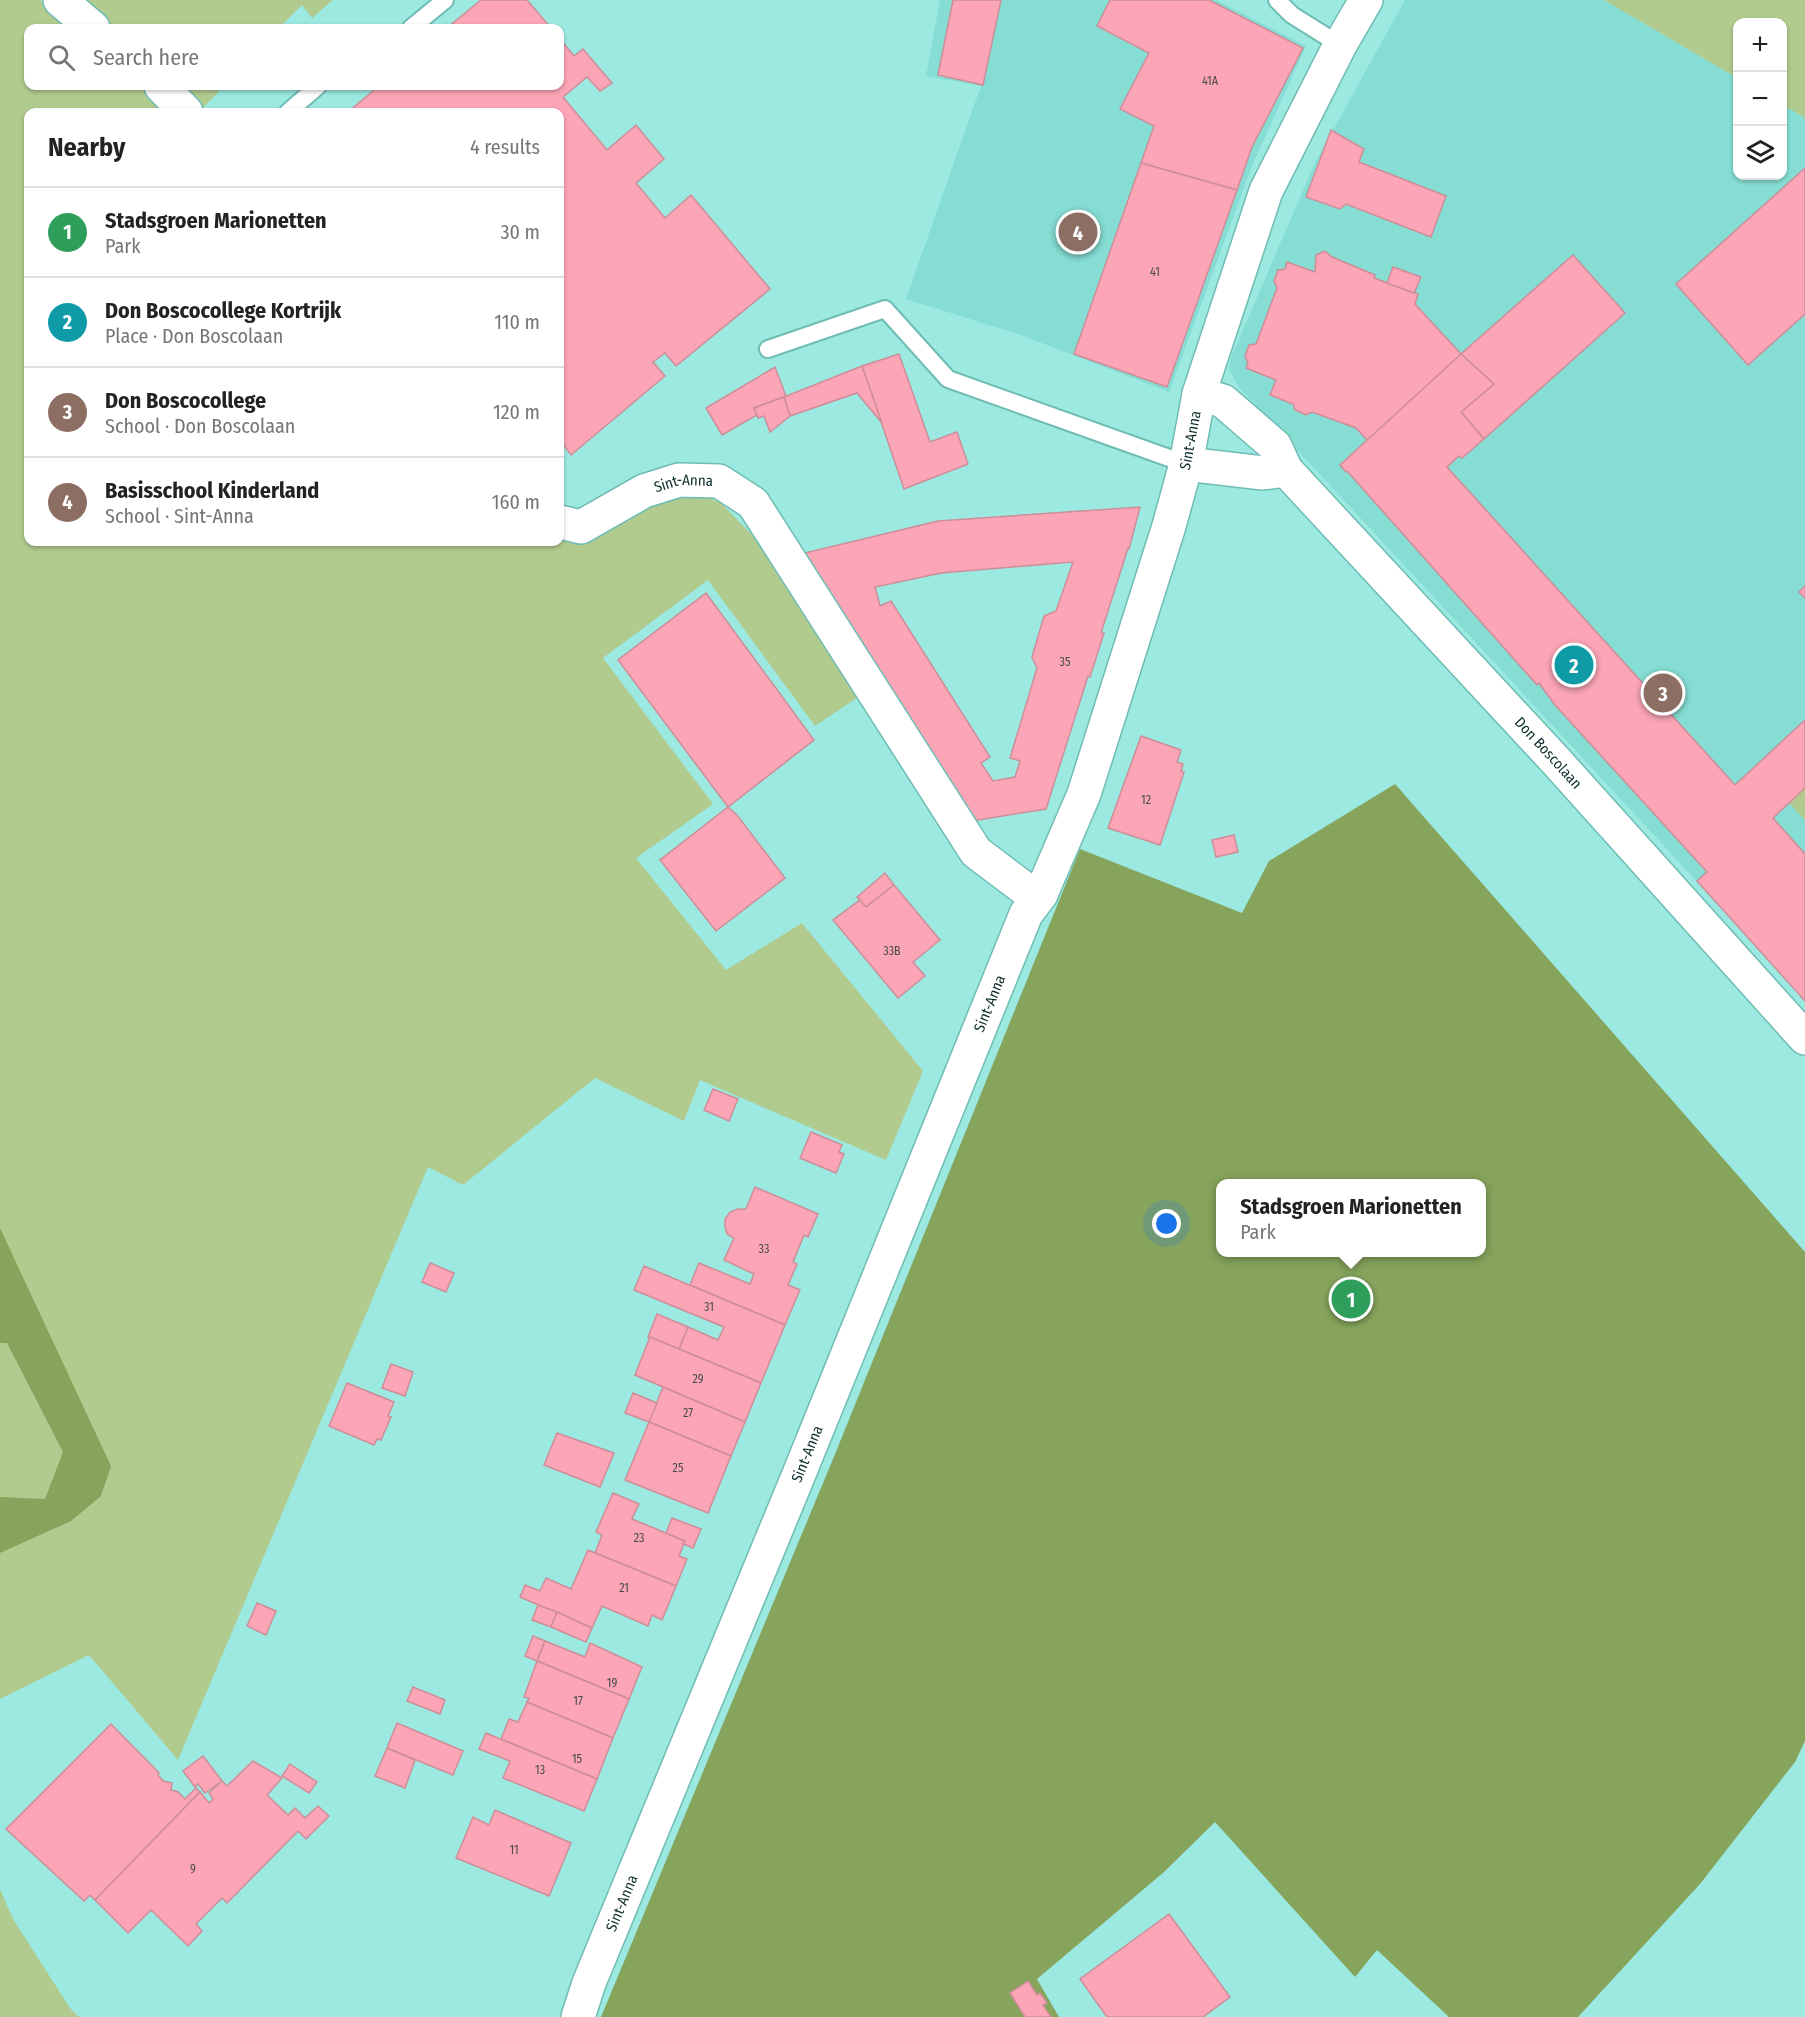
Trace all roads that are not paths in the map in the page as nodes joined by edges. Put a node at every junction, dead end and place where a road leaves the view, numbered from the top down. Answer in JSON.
{"nodes":[{"id":1,"x":60,"y":0,"type":"edge"},
{"id":2,"x":445,"y":0,"type":"edge"},
{"id":3,"x":1277,"y":0,"type":"edge"},
{"id":4,"x":1366,"y":0,"type":"edge"},
{"id":5,"x":88,"y":24,"type":"edge"},
{"id":6,"x":416,"y":24,"type":"edge"},
{"id":7,"x":1340,"y":45,"type":"junction"},
{"id":8,"x":165,"y":90,"type":"edge"},
{"id":9,"x":313,"y":90,"type":"edge"},
{"id":10,"x":182,"y":108,"type":"edge"},
{"id":11,"x":293,"y":108,"type":"edge"},
{"id":12,"x":768,"y":349,"type":"dead end"},
{"id":13,"x":1199,"y":394,"type":"junction"},
{"id":14,"x":1186,"y":464,"type":"junction"},
{"id":15,"x":1286,"y":470,"type":"junction"},
{"id":16,"x":564,"y":523,"type":"edge"},
{"id":17,"x":1041,"y":894,"type":"junction"},
{"id":18,"x":1805,"y":1038,"type":"edge"},
{"id":19,"x":578,"y":2017,"type":"edge"}],
"edges":[{"from":1,"to":5,"type":"street"},
{"from":2,"to":6,"type":"lane"},
{"from":3,"to":7,"type":"lane"},
{"from":4,"to":7,"type":"street","name":"Sint-Anna"},
{"from":7,"to":13,"type":"street","name":"Sint-Anna"},
{"from":8,"to":10,"type":"street"},
{"from":9,"to":11,"type":"lane"},
{"from":12,"to":14,"type":"lane"},
{"from":13,"to":14,"type":"street","name":"Sint-Anna"},
{"from":13,"to":15,"type":"street","name":"Don Boscolaan"},
{"from":14,"to":15,"type":"street"},
{"from":14,"to":17,"type":"street","name":"Sint-Anna"},
{"from":15,"to":18,"type":"street","name":"Don Boscolaan"},
{"from":16,"to":17,"type":"street","name":"Sint-Anna"},
{"from":17,"to":19,"type":"street","name":"Sint-Anna"}]}
